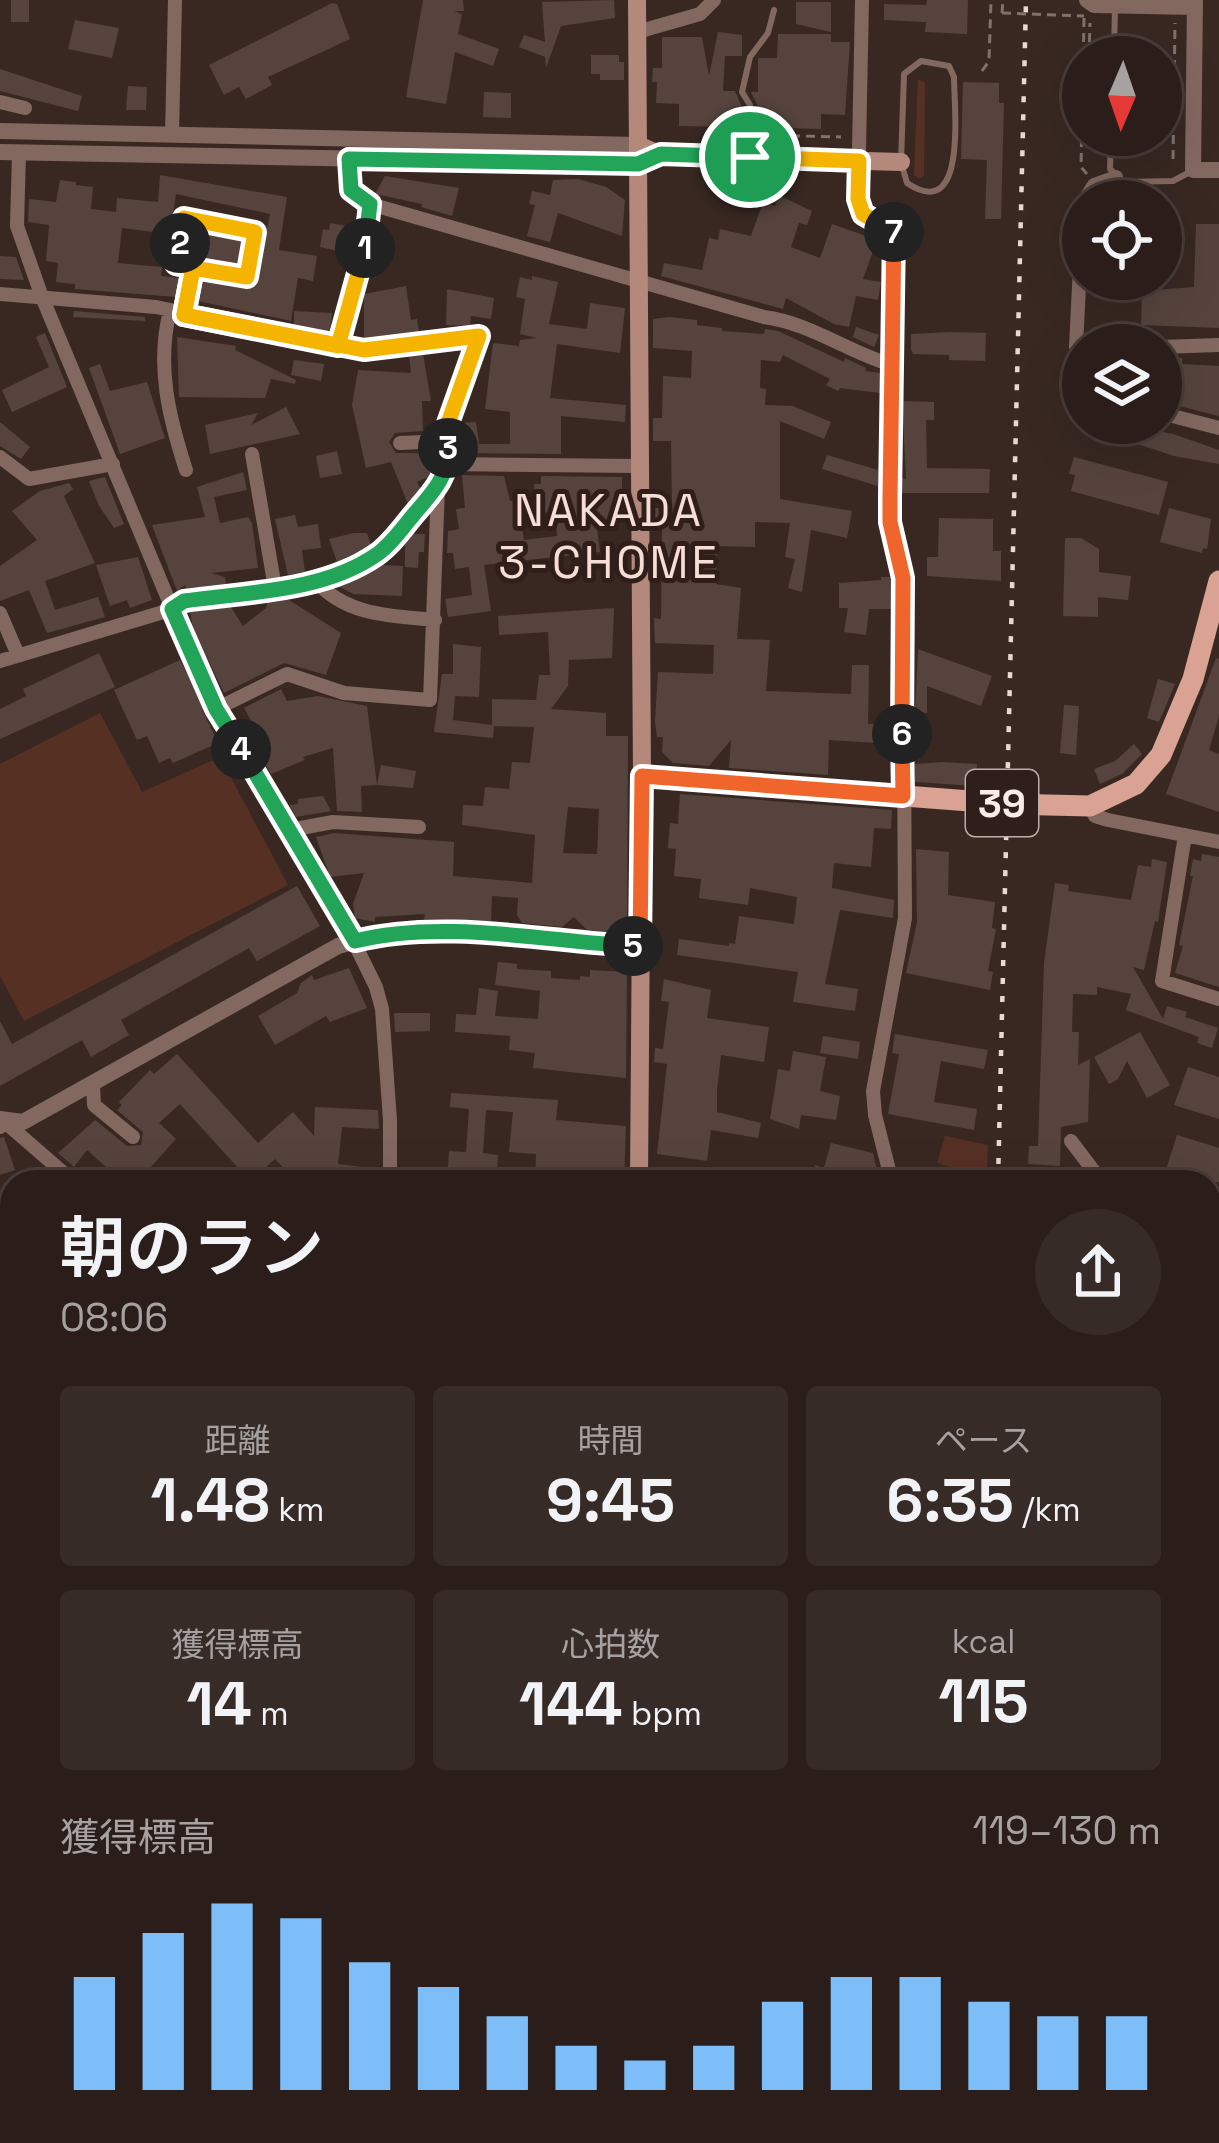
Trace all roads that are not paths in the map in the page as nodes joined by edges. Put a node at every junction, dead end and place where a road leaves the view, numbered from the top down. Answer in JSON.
{"nodes":[{"id":1,"x":175,"y":0,"type":"edge"},
{"id":2,"x":637,"y":0,"type":"edge"},
{"id":3,"x":714,"y":0,"type":"edge"},
{"id":4,"x":862,"y":0,"type":"edge"},
{"id":5,"x":1195,"y":4,"type":"edge"},
{"id":6,"x":1085,"y":8,"type":"edge"},
{"id":7,"x":774,"y":10,"type":"dead end"},
{"id":8,"x":1110,"y":14,"type":"junction"},
{"id":9,"x":637,"y":32,"type":"junction"},
{"id":10,"x":1112,"y":36,"type":"edge"},
{"id":11,"x":0,"y":102,"type":"edge"},
{"id":12,"x":25,"y":108,"type":"dead end"},
{"id":13,"x":0,"y":131,"type":"edge"},
{"id":14,"x":172,"y":135,"type":"junction"},
{"id":15,"x":0,"y":152,"type":"edge"},
{"id":16,"x":20,"y":153,"type":"junction"},
{"id":17,"x":638,"y":154,"type":"junction"},
{"id":18,"x":1110,"y":156,"type":"edge"},
{"id":19,"x":750,"y":157,"type":"junction"},
{"id":20,"x":349,"y":159,"type":"junction"},
{"id":21,"x":859,"y":161,"type":"junction"},
{"id":22,"x":901,"y":162,"type":"junction"},
{"id":23,"x":1193,"y":170,"type":"junction"},
{"id":24,"x":1219,"y":170,"type":"edge"},
{"id":25,"x":1116,"y":177,"type":"junction"},
{"id":26,"x":1108,"y":180,"type":"edge"},
{"id":27,"x":370,"y":204,"type":"junction"},
{"id":28,"x":193,"y":268,"type":"junction"},
{"id":29,"x":639,"y":279,"type":"junction"},
{"id":30,"x":0,"y":294,"type":"edge"},
{"id":31,"x":42,"y":297,"type":"junction"},
{"id":32,"x":177,"y":313,"type":"junction"},
{"id":33,"x":1219,"y":345,"type":"edge"},
{"id":34,"x":338,"y":346,"type":"junction"},
{"id":35,"x":1182,"y":346,"type":"edge"},
{"id":36,"x":892,"y":365,"type":"junction"},
{"id":37,"x":1182,"y":418,"type":"edge"},
{"id":38,"x":1219,"y":428,"type":"edge"},
{"id":39,"x":447,"y":441,"type":"junction"},
{"id":40,"x":400,"y":443,"type":"dead end"},
{"id":41,"x":252,"y":454,"type":"dead end"},
{"id":42,"x":0,"y":457,"type":"edge"},
{"id":43,"x":113,"y":464,"type":"junction"},
{"id":44,"x":448,"y":464,"type":"junction"},
{"id":45,"x":638,"y":466,"type":"junction"},
{"id":46,"x":186,"y":470,"type":"dead end"},
{"id":47,"x":438,"y":487,"type":"junction"},
{"id":48,"x":1219,"y":581,"type":"edge"},
{"id":49,"x":317,"y":582,"type":"junction"},
{"id":50,"x":275,"y":588,"type":"junction"},
{"id":51,"x":172,"y":609,"type":"junction"},
{"id":52,"x":0,"y":613,"type":"edge"},
{"id":53,"x":435,"y":620,"type":"junction"},
{"id":54,"x":18,"y":655,"type":"junction"},
{"id":55,"x":0,"y":662,"type":"edge"},
{"id":56,"x":216,"y":709,"type":"junction"},
{"id":57,"x":642,"y":776,"type":"junction"},
{"id":58,"x":903,"y":796,"type":"junction"},
{"id":59,"x":1090,"y":806,"type":"junction"},
{"id":60,"x":419,"y":826,"type":"dead end"},
{"id":61,"x":290,"y":830,"type":"junction"},
{"id":62,"x":1185,"y":836,"type":"junction"},
{"id":63,"x":1219,"y":842,"type":"edge"},
{"id":64,"x":355,"y":941,"type":"junction"},
{"id":65,"x":640,"y":947,"type":"junction"},
{"id":66,"x":1219,"y":999,"type":"edge"},
{"id":67,"x":93,"y":1085,"type":"junction"},
{"id":68,"x":2,"y":1123,"type":"edge"},
{"id":69,"x":133,"y":1137,"type":"dead end"},
{"id":70,"x":1072,"y":1142,"type":"dead end"},
{"id":71,"x":59,"y":1170,"type":"edge"},
{"id":72,"x":390,"y":1170,"type":"edge"},
{"id":73,"x":639,"y":1170,"type":"edge"},
{"id":74,"x":889,"y":1170,"type":"edge"},
{"id":75,"x":1093,"y":1170,"type":"edge"}],
"edges":[{"from":1,"to":14,"type":"street"},
{"from":2,"to":9,"type":"main road"},
{"from":3,"to":9,"type":"street"},
{"from":4,"to":21,"type":"street"},
{"from":5,"to":8,"type":"street"},
{"from":5,"to":23,"type":"street"},
{"from":6,"to":8,"type":"street"},
{"from":7,"to":19,"type":"lane"},
{"from":8,"to":10,"type":"lane"},
{"from":9,"to":17,"type":"main road"},
{"from":11,"to":12,"type":"street"},
{"from":13,"to":14,"type":"street"},
{"from":14,"to":17,"type":"street"},
{"from":15,"to":16,"type":"street"},
{"from":16,"to":20,"type":"street"},
{"from":16,"to":31,"type":"street"},
{"from":17,"to":19,"type":"main road"},
{"from":17,"to":20,"type":"street"},
{"from":17,"to":29,"type":"main road"},
{"from":18,"to":25,"type":"lane"},
{"from":19,"to":21,"type":"main road"},
{"from":20,"to":27,"type":"street"},
{"from":21,"to":22,"type":"main road"},
{"from":21,"to":36,"type":"street"},
{"from":22,"to":22,"type":"lane"},
{"from":23,"to":24,"type":"street"},
{"from":23,"to":25,"type":"lane"},
{"from":25,"to":26,"type":"street"},
{"from":27,"to":29,"type":"street"},
{"from":27,"to":34,"type":"street"},
{"from":28,"to":28,"type":"street"},
{"from":28,"to":32,"type":"street"},
{"from":29,"to":36,"type":"street"},
{"from":29,"to":45,"type":"main road"},
{"from":30,"to":31,"type":"street"},
{"from":31,"to":32,"type":"street"},
{"from":31,"to":43,"type":"street"},
{"from":32,"to":34,"type":"street"},
{"from":32,"to":46,"type":"street"},
{"from":33,"to":35,"type":"street"},
{"from":34,"to":39,"type":"street"},
{"from":36,"to":58,"type":"street"},
{"from":37,"to":38,"type":"street"},
{"from":39,"to":40,"type":"street"},
{"from":39,"to":44,"type":"street"},
{"from":41,"to":50,"type":"street"},
{"from":42,"to":43,"type":"street"},
{"from":43,"to":51,"type":"street"},
{"from":44,"to":45,"type":"street"},
{"from":44,"to":47,"type":"street"},
{"from":45,"to":57,"type":"main road"},
{"from":47,"to":49,"type":"street"},
{"from":47,"to":53,"type":"street"},
{"from":48,"to":59,"type":"main road","number":"39"},
{"from":49,"to":50,"type":"street"},
{"from":49,"to":53,"type":"street"},
{"from":50,"to":51,"type":"street"},
{"from":51,"to":54,"type":"street"},
{"from":51,"to":56,"type":"street"},
{"from":52,"to":54,"type":"street"},
{"from":53,"to":56,"type":"street"},
{"from":54,"to":55,"type":"street"},
{"from":56,"to":61,"type":"street"},
{"from":57,"to":58,"type":"main road","number":"39"},
{"from":57,"to":65,"type":"main road"},
{"from":58,"to":59,"type":"main road","number":"39"},
{"from":58,"to":74,"type":"street"},
{"from":59,"to":62,"type":"street"},
{"from":60,"to":61,"type":"street"},
{"from":61,"to":64,"type":"street"},
{"from":62,"to":63,"type":"street"},
{"from":62,"to":66,"type":"street"},
{"from":64,"to":65,"type":"street"},
{"from":64,"to":67,"type":"street"},
{"from":64,"to":72,"type":"street"},
{"from":65,"to":73,"type":"main road"},
{"from":67,"to":68,"type":"street"},
{"from":67,"to":69,"type":"street"},
{"from":68,"to":71,"type":"street"},
{"from":70,"to":75,"type":"street"}]}
